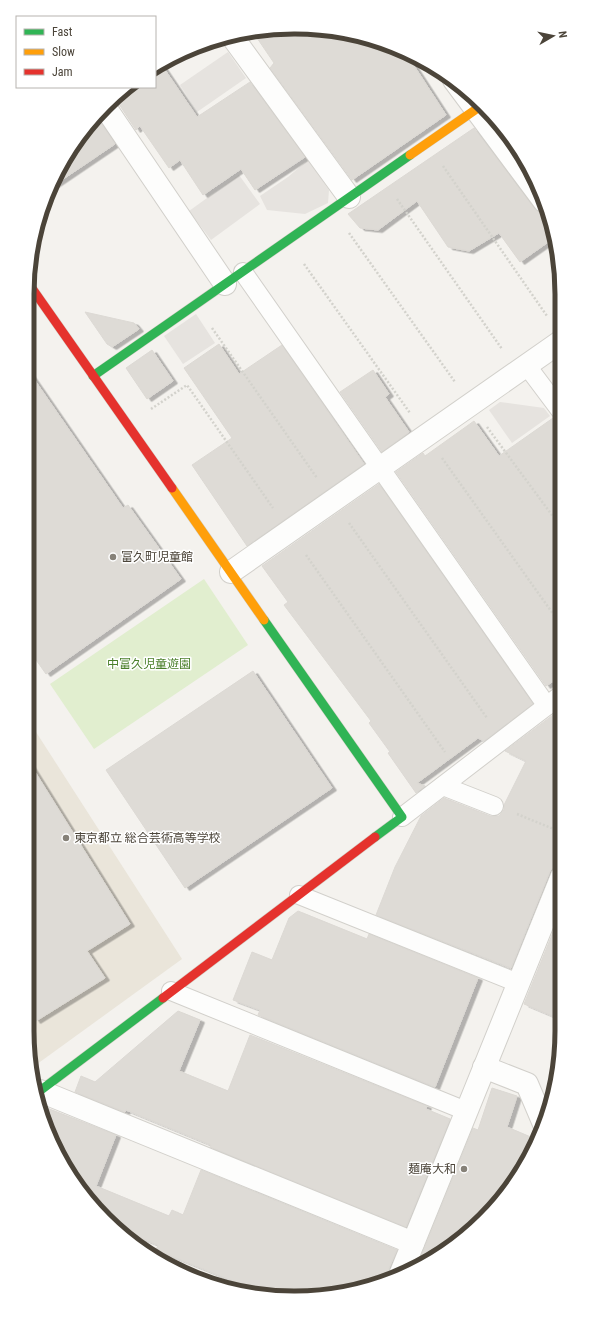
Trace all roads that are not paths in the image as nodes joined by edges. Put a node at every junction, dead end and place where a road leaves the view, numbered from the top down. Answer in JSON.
{"nodes":[{"id":1,"x":235,"y":41,"type":"edge"},
{"id":2,"x":478,"y":108,"type":"edge"},
{"id":3,"x":108,"y":112,"type":"edge"},
{"id":4,"x":481,"y":113,"type":"edge"},
{"id":5,"x":528,"y":180,"type":"edge"},
{"id":6,"x":341,"y":203,"type":"junction"},
{"id":7,"x":242,"y":272,"type":"junction"},
{"id":8,"x":225,"y":284,"type":"junction"},
{"id":9,"x":34,"y":291,"type":"edge"},
{"id":10,"x":555,"y":346,"type":"edge"},
{"id":11,"x":522,"y":369,"type":"junction"},
{"id":12,"x":93,"y":376,"type":"junction"},
{"id":13,"x":555,"y":405,"type":"edge"},
{"id":14,"x":380,"y":468,"type":"junction"},
{"id":15,"x":231,"y":572,"type":"junction"},
{"id":16,"x":555,"y":700,"type":"edge"},
{"id":17,"x":547,"y":706,"type":"junction"},
{"id":18,"x":443,"y":786,"type":"junction"},
{"id":19,"x":494,"y":806,"type":"road end"},
{"id":20,"x":402,"y":817,"type":"junction"},
{"id":21,"x":555,"y":893,"type":"edge"},
{"id":22,"x":299,"y":895,"type":"junction"},
{"id":23,"x":518,"y":983,"type":"junction"},
{"id":24,"x":171,"y":991,"type":"junction"},
{"id":25,"x":484,"y":1067,"type":"junction"},
{"id":26,"x":41,"y":1090,"type":"edge"},
{"id":27,"x":42,"y":1094,"type":"edge"},
{"id":28,"x":466,"y":1111,"type":"junction"},
{"id":29,"x":540,"y":1116,"type":"edge"},
{"id":30,"x":413,"y":1243,"type":"junction"},
{"id":31,"x":403,"y":1267,"type":"edge"}],
"edges":[{"from":1,"to":6,"type":"street"},
{"from":2,"to":6,"type":"street"},
{"from":3,"to":8,"type":"street"},
{"from":4,"to":5,"type":"street"},
{"from":6,"to":7,"type":"street"},
{"from":7,"to":8,"type":"street"},
{"from":7,"to":14,"type":"lane"},
{"from":8,"to":12,"type":"street"},
{"from":9,"to":12,"type":"street"},
{"from":10,"to":11,"type":"street"},
{"from":11,"to":13,"type":"lane"},
{"from":11,"to":14,"type":"street"},
{"from":12,"to":15,"type":"street"},
{"from":14,"to":15,"type":"street"},
{"from":14,"to":17,"type":"lane"},
{"from":15,"to":20,"type":"street"},
{"from":16,"to":17,"type":"lane"},
{"from":17,"to":18,"type":"lane"},
{"from":18,"to":19,"type":"lane"},
{"from":18,"to":20,"type":"lane"},
{"from":20,"to":22,"type":"street"},
{"from":21,"to":23,"type":"street"},
{"from":22,"to":23,"type":"lane"},
{"from":22,"to":24,"type":"street"},
{"from":23,"to":25,"type":"street"},
{"from":24,"to":26,"type":"street"},
{"from":24,"to":28,"type":"lane"},
{"from":25,"to":28,"type":"street"},
{"from":25,"to":29,"type":"street"},
{"from":27,"to":30,"type":"street"},
{"from":28,"to":30,"type":"street"},
{"from":30,"to":31,"type":"street"}]}
